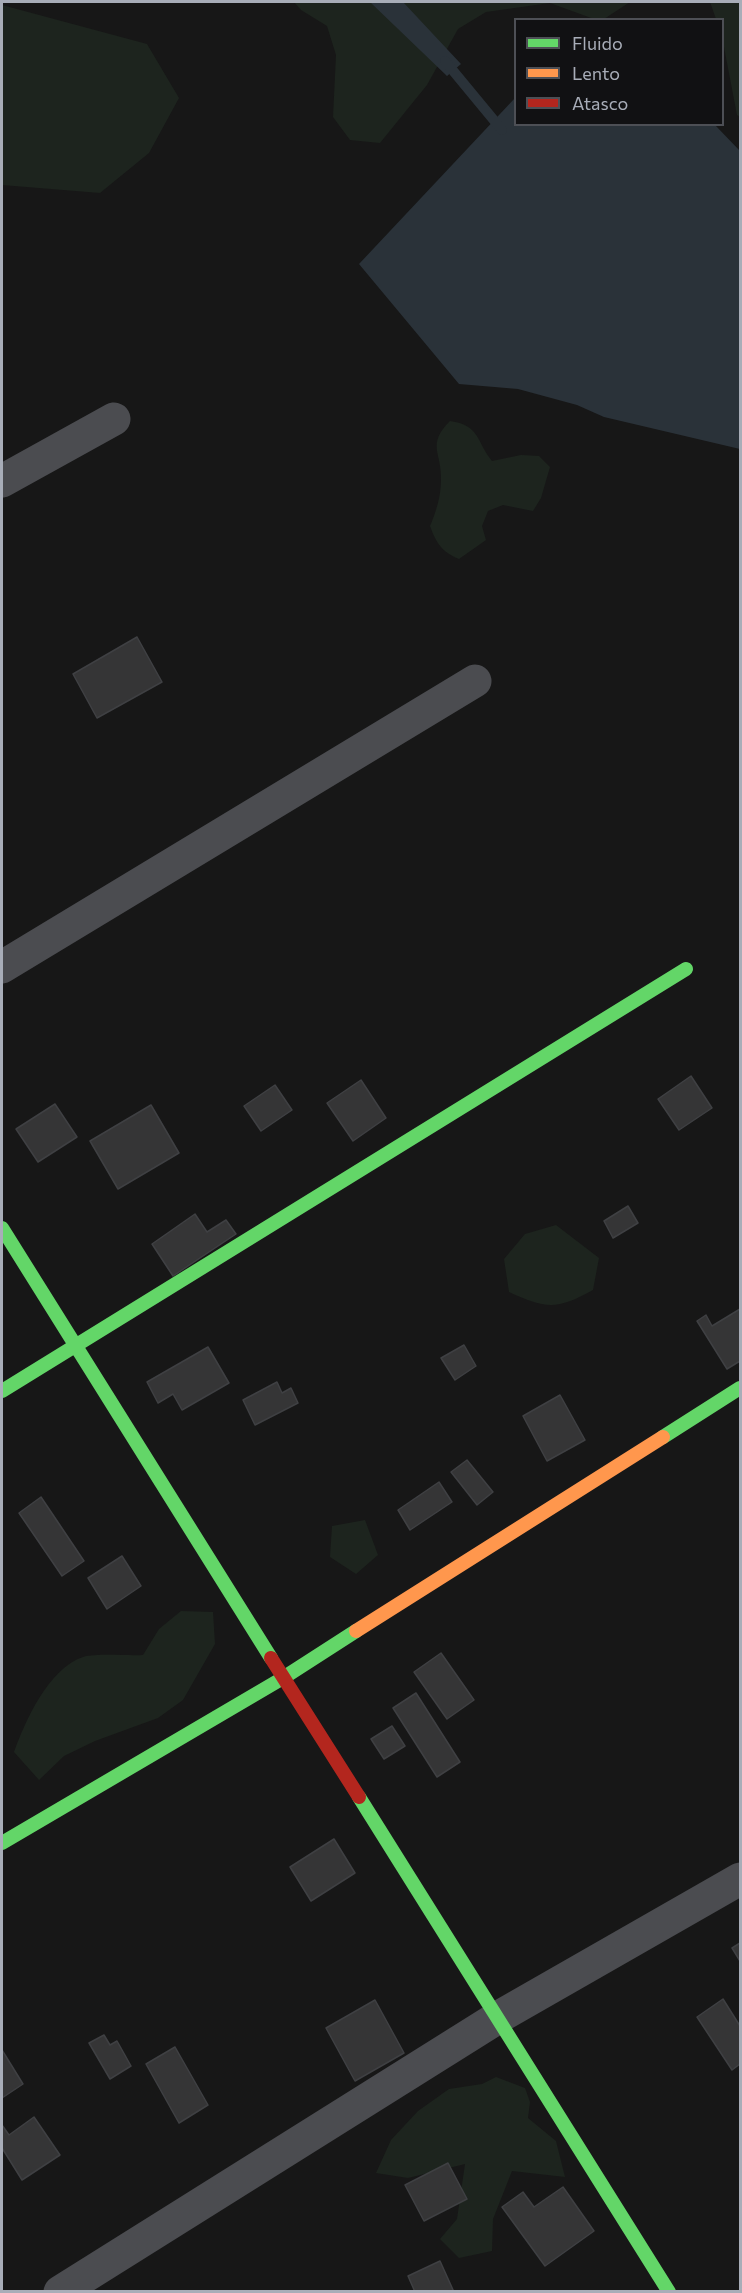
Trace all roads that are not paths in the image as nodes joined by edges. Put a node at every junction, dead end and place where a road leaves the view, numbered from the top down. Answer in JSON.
{"nodes":[{"id":1,"x":114,"y":419,"type":"dead end"},
{"id":2,"x":2,"y":481,"type":"edge"},
{"id":3,"x":475,"y":681,"type":"dead end"},
{"id":4,"x":2,"y":967,"type":"edge"},
{"id":5,"x":686,"y":969,"type":"dead end"},
{"id":6,"x":2,"y":1228,"type":"edge"},
{"id":7,"x":76,"y":1346,"type":"junction"},
{"id":8,"x":741,"y":1388,"type":"edge"},
{"id":9,"x":2,"y":1391,"type":"edge"},
{"id":10,"x":283,"y":1678,"type":"junction"},
{"id":11,"x":2,"y":1844,"type":"edge"},
{"id":12,"x":741,"y":1879,"type":"edge"},
{"id":13,"x":497,"y":2018,"type":"junction"},
{"id":14,"x":60,"y":2292,"type":"edge"},
{"id":15,"x":669,"y":2292,"type":"edge"}],
"edges":[{"from":1,"to":2,"type":"street"},
{"from":3,"to":4,"type":"street"},
{"from":5,"to":7,"type":"street"},
{"from":6,"to":7,"type":"street"},
{"from":7,"to":9,"type":"street"},
{"from":7,"to":10,"type":"street"},
{"from":8,"to":10,"type":"street"},
{"from":10,"to":11,"type":"street"},
{"from":10,"to":13,"type":"street"},
{"from":12,"to":13,"type":"street"},
{"from":13,"to":14,"type":"street"},
{"from":13,"to":15,"type":"street"}]}
